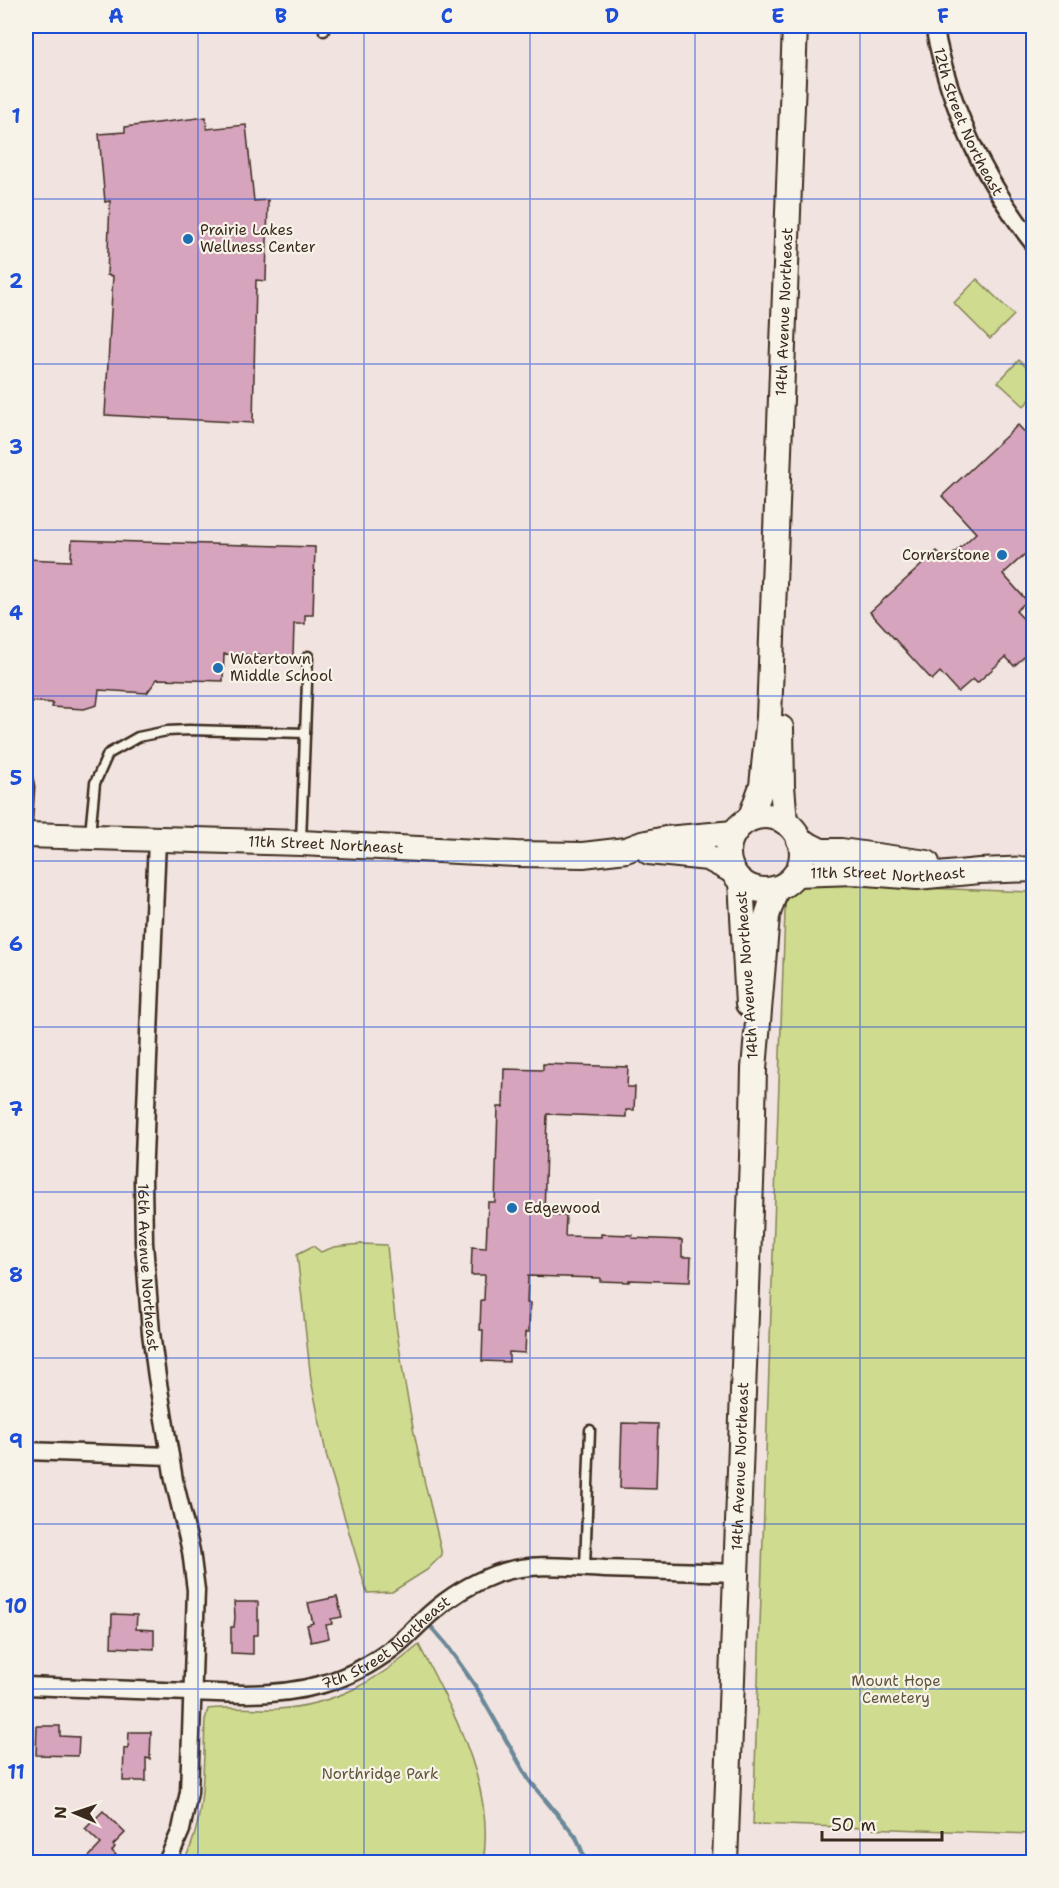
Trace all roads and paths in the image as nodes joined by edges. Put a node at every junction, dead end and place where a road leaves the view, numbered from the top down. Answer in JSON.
{"nodes":[{"id":1,"x":795,"y":26,"type":"edge"},
{"id":2,"x":934,"y":26,"type":"edge"},
{"id":3,"x":1034,"y":244,"type":"edge"},
{"id":4,"x":773,"y":599,"type":"junction"},
{"id":5,"x":308,"y":656,"type":"dead end"},
{"id":6,"x":305,"y":733,"type":"junction"},
{"id":7,"x":26,"y":769,"type":"edge"},
{"id":8,"x":742,"y":826,"type":"junction"},
{"id":9,"x":792,"y":831,"type":"junction"},
{"id":10,"x":26,"y":835,"type":"edge"},
{"id":11,"x":90,"y":837,"type":"junction"},
{"id":12,"x":157,"y":840,"type":"junction"},
{"id":13,"x":301,"y":843,"type":"junction"},
{"id":14,"x":626,"y":850,"type":"junction"},
{"id":15,"x":1034,"y":870,"type":"edge"},
{"id":16,"x":980,"y":871,"type":"junction"},
{"id":17,"x":796,"y":874,"type":"junction"},
{"id":18,"x":737,"y":876,"type":"junction"},
{"id":19,"x":776,"y":889,"type":"junction"},
{"id":20,"x":754,"y":1069,"type":"junction"},
{"id":21,"x":590,"y":1430,"type":"dead end"},
{"id":22,"x":26,"y":1451,"type":"edge"},
{"id":23,"x":170,"y":1456,"type":"junction"},
{"id":24,"x":585,"y":1568,"type":"junction"},
{"id":25,"x":737,"y":1573,"type":"junction"},
{"id":26,"x":26,"y":1686,"type":"edge"},
{"id":27,"x":192,"y":1691,"type":"junction"},
{"id":28,"x":167,"y":1863,"type":"edge"},
{"id":29,"x":725,"y":1863,"type":"edge"}],
"edges":[{"from":1,"to":4,"type":"main road","name":"14th Avenue Northeast"},
{"from":2,"to":3,"type":"street","name":"12th Street Northeast"},
{"from":4,"to":8,"type":"main road","name":"14th Avenue Northeast"},
{"from":4,"to":9,"type":"main road","name":"14th Avenue Northeast"},
{"from":5,"to":6,"type":"lane"},
{"from":6,"to":11,"type":"lane"},
{"from":6,"to":13,"type":"lane"},
{"from":7,"to":10,"type":"lane"},
{"from":8,"to":9,"type":"main road"},
{"from":8,"to":14,"type":"main road","name":"11th Street Northeast"},
{"from":8,"to":18,"type":"main road"},
{"from":9,"to":16,"type":"main road","name":"11th Street Northeast"},
{"from":9,"to":17,"type":"main road"},
{"from":10,"to":11,"type":"main road","name":"11th Street Northeast"},
{"from":11,"to":12,"type":"main road","name":"11th Street Northeast"},
{"from":12,"to":13,"type":"main road","name":"11th Street Northeast"},
{"from":12,"to":23,"type":"street","name":"16th Avenue Northeast"},
{"from":13,"to":14,"type":"main road","name":"11th Street Northeast"},
{"from":14,"to":18,"type":"main road","name":"11th Street Northeast"},
{"from":15,"to":16,"type":"main road","name":"11th Street Northeast"},
{"from":16,"to":17,"type":"main road","name":"11th Street Northeast"},
{"from":17,"to":19,"type":"main road"},
{"from":18,"to":19,"type":"main road"},
{"from":18,"to":20,"type":"main road","name":"14th Avenue Northeast"},
{"from":19,"to":20,"type":"main road","name":"14th Avenue Northeast"},
{"from":20,"to":25,"type":"main road","name":"14th Avenue Northeast"},
{"from":21,"to":24,"type":"lane"},
{"from":22,"to":23,"type":"street"},
{"from":23,"to":27,"type":"street","name":"16th Avenue Northeast"},
{"from":24,"to":25,"type":"street","name":"7th Street Northeast"},
{"from":24,"to":27,"type":"street","name":"7th Street Northeast"},
{"from":25,"to":29,"type":"main road","name":"14th Avenue Northeast"},
{"from":26,"to":27,"type":"street","name":"7th Street Northeast"},
{"from":27,"to":28,"type":"street","name":"16th Avenue Northeast"}]}
